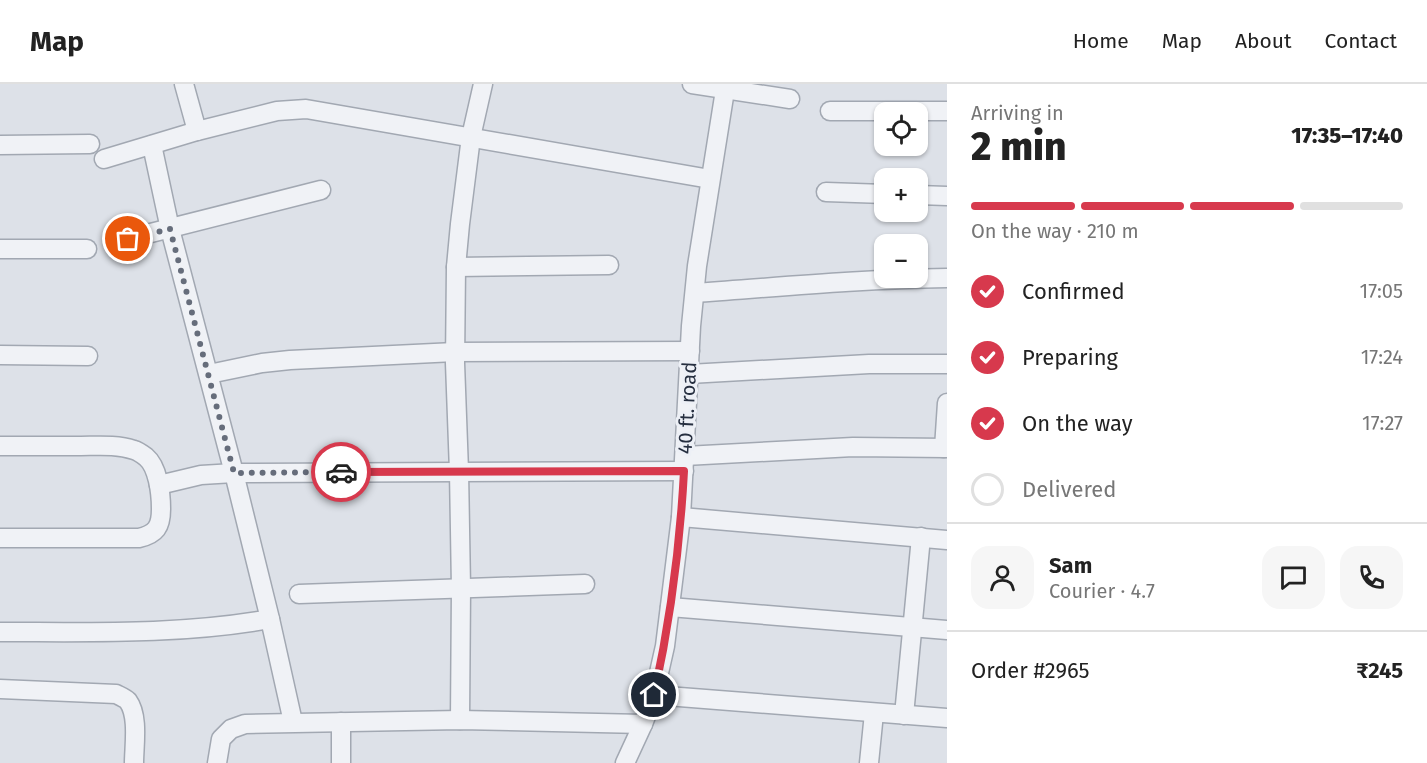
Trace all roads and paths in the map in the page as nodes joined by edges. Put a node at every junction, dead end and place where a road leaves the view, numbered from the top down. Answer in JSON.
{"nodes":[{"id":1,"x":184,"y":84,"type":"edge"},
{"id":2,"x":483,"y":84,"type":"edge"},
{"id":3,"x":692,"y":84,"type":"edge"},
{"id":4,"x":726,"y":87,"type":"edge"},
{"id":5,"x":790,"y":99,"type":"dead end"},
{"id":6,"x":830,"y":111,"type":"dead end"},
{"id":7,"x":947,"y":111,"type":"edge"},
{"id":8,"x":197,"y":131,"type":"junction"},
{"id":9,"x":471,"y":137,"type":"junction"},
{"id":10,"x":90,"y":144,"type":"dead end"},
{"id":11,"x":0,"y":145,"type":"edge"},
{"id":12,"x":152,"y":145,"type":"junction"},
{"id":13,"x":104,"y":159,"type":"dead end"},
{"id":14,"x":710,"y":179,"type":"junction"},
{"id":15,"x":321,"y":190,"type":"dead end"},
{"id":16,"x":826,"y":192,"type":"dead end"},
{"id":17,"x":874,"y":194,"type":"edge"},
{"id":18,"x":928,"y":195,"type":"edge"},
{"id":19,"x":947,"y":196,"type":"edge"},
{"id":20,"x":170,"y":229,"type":"junction"},
{"id":21,"x":128,"y":239,"type":"dead end"},
{"id":22,"x":0,"y":249,"type":"edge"},
{"id":23,"x":87,"y":249,"type":"dead end"},
{"id":24,"x":609,"y":265,"type":"dead end"},
{"id":25,"x":456,"y":267,"type":"junction"},
{"id":26,"x":947,"y":278,"type":"edge"},
{"id":27,"x":695,"y":293,"type":"junction"},
{"id":28,"x":690,"y":351,"type":"junction"},
{"id":29,"x":455,"y":352,"type":"junction"},
{"id":30,"x":0,"y":355,"type":"edge"},
{"id":31,"x":88,"y":356,"type":"dead end"},
{"id":32,"x":947,"y":364,"type":"edge"},
{"id":33,"x":209,"y":374,"type":"junction"},
{"id":34,"x":689,"y":374,"type":"junction"},
{"id":35,"x":947,"y":403,"type":"edge"},
{"id":36,"x":0,"y":446,"type":"edge"},
{"id":37,"x":945,"y":448,"type":"edge"},
{"id":38,"x":684,"y":463,"type":"junction"},
{"id":39,"x":459,"y":471,"type":"junction"},
{"id":40,"x":234,"y":473,"type":"junction"},
{"id":41,"x":159,"y":485,"type":"junction"},
{"id":42,"x":681,"y":517,"type":"junction"},
{"id":43,"x":921,"y":537,"type":"junction"},
{"id":44,"x":0,"y":538,"type":"edge"},
{"id":45,"x":947,"y":540,"type":"edge"},
{"id":46,"x":585,"y":584,"type":"dead end"},
{"id":47,"x":461,"y":588,"type":"junction"},
{"id":48,"x":299,"y":594,"type":"dead end"},
{"id":49,"x":670,"y":607,"type":"junction"},
{"id":50,"x":270,"y":619,"type":"junction"},
{"id":51,"x":913,"y":628,"type":"junction"},
{"id":52,"x":947,"y":630,"type":"edge"},
{"id":53,"x":0,"y":632,"type":"edge"},
{"id":54,"x":0,"y":689,"type":"edge"},
{"id":55,"x":654,"y":695,"type":"junction"},
{"id":56,"x":874,"y":713,"type":"junction"},
{"id":57,"x":904,"y":715,"type":"junction"},
{"id":58,"x":947,"y":718,"type":"edge"},
{"id":59,"x":460,"y":720,"type":"junction"},
{"id":60,"x":293,"y":722,"type":"junction"},
{"id":61,"x":341,"y":722,"type":"junction"},
{"id":62,"x":643,"y":724,"type":"junction"},
{"id":63,"x":134,"y":763,"type":"edge"},
{"id":64,"x":217,"y":763,"type":"edge"},
{"id":65,"x":341,"y":763,"type":"edge"},
{"id":66,"x":625,"y":763,"type":"edge"},
{"id":67,"x":869,"y":763,"type":"edge"}],
"edges":[{"from":1,"to":8,"type":"street"},
{"from":2,"to":9,"type":"street"},
{"from":3,"to":4,"type":"street"},
{"from":4,"to":5,"type":"street"},
{"from":4,"to":14,"type":"street","name":"40 ft. road"},
{"from":6,"to":7,"type":"street"},
{"from":8,"to":9,"type":"street"},
{"from":8,"to":12,"type":"street"},
{"from":9,"to":14,"type":"street"},
{"from":9,"to":25,"type":"street"},
{"from":10,"to":11,"type":"street"},
{"from":12,"to":13,"type":"street"},
{"from":12,"to":20,"type":"street"},
{"from":14,"to":27,"type":"street","name":"40 ft. road"},
{"from":15,"to":20,"type":"street"},
{"from":16,"to":17,"type":"street"},
{"from":18,"to":19,"type":"street"},
{"from":20,"to":21,"type":"street"},
{"from":20,"to":33,"type":"street"},
{"from":22,"to":23,"type":"street"},
{"from":24,"to":25,"type":"street"},
{"from":25,"to":29,"type":"street"},
{"from":26,"to":27,"type":"street"},
{"from":27,"to":28,"type":"street","name":"40 ft. road"},
{"from":28,"to":29,"type":"street"},
{"from":28,"to":34,"type":"street","name":"40 ft. road"},
{"from":29,"to":33,"type":"street"},
{"from":29,"to":39,"type":"street"},
{"from":30,"to":31,"type":"street"},
{"from":32,"to":34,"type":"street"},
{"from":33,"to":40,"type":"street"},
{"from":34,"to":38,"type":"street","name":"40 ft. road"},
{"from":35,"to":37,"type":"street"},
{"from":36,"to":41,"type":"street"},
{"from":37,"to":38,"type":"street"},
{"from":38,"to":39,"type":"street"},
{"from":38,"to":42,"type":"street","name":"40 ft. road"},
{"from":39,"to":40,"type":"street"},
{"from":39,"to":47,"type":"street"},
{"from":40,"to":41,"type":"street"},
{"from":40,"to":50,"type":"street"},
{"from":41,"to":44,"type":"street"},
{"from":42,"to":43,"type":"street"},
{"from":42,"to":49,"type":"street","name":"40 ft. road"},
{"from":43,"to":45,"type":"street"},
{"from":43,"to":51,"type":"street"},
{"from":46,"to":47,"type":"street"},
{"from":47,"to":48,"type":"street"},
{"from":47,"to":59,"type":"street"},
{"from":49,"to":51,"type":"street"},
{"from":49,"to":55,"type":"street","name":"40 ft. road"},
{"from":50,"to":53,"type":"street"},
{"from":50,"to":60,"type":"street"},
{"from":51,"to":52,"type":"street"},
{"from":51,"to":57,"type":"street"},
{"from":54,"to":63,"type":"street"},
{"from":55,"to":56,"type":"street"},
{"from":55,"to":62,"type":"street","name":"40 ft. road"},
{"from":56,"to":57,"type":"street"},
{"from":56,"to":67,"type":"street"},
{"from":57,"to":58,"type":"street"},
{"from":59,"to":61,"type":"street"},
{"from":59,"to":62,"type":"street"},
{"from":60,"to":61,"type":"street"},
{"from":60,"to":64,"type":"street"},
{"from":61,"to":65,"type":"street"},
{"from":62,"to":66,"type":"street","name":"40 ft. road"}]}
